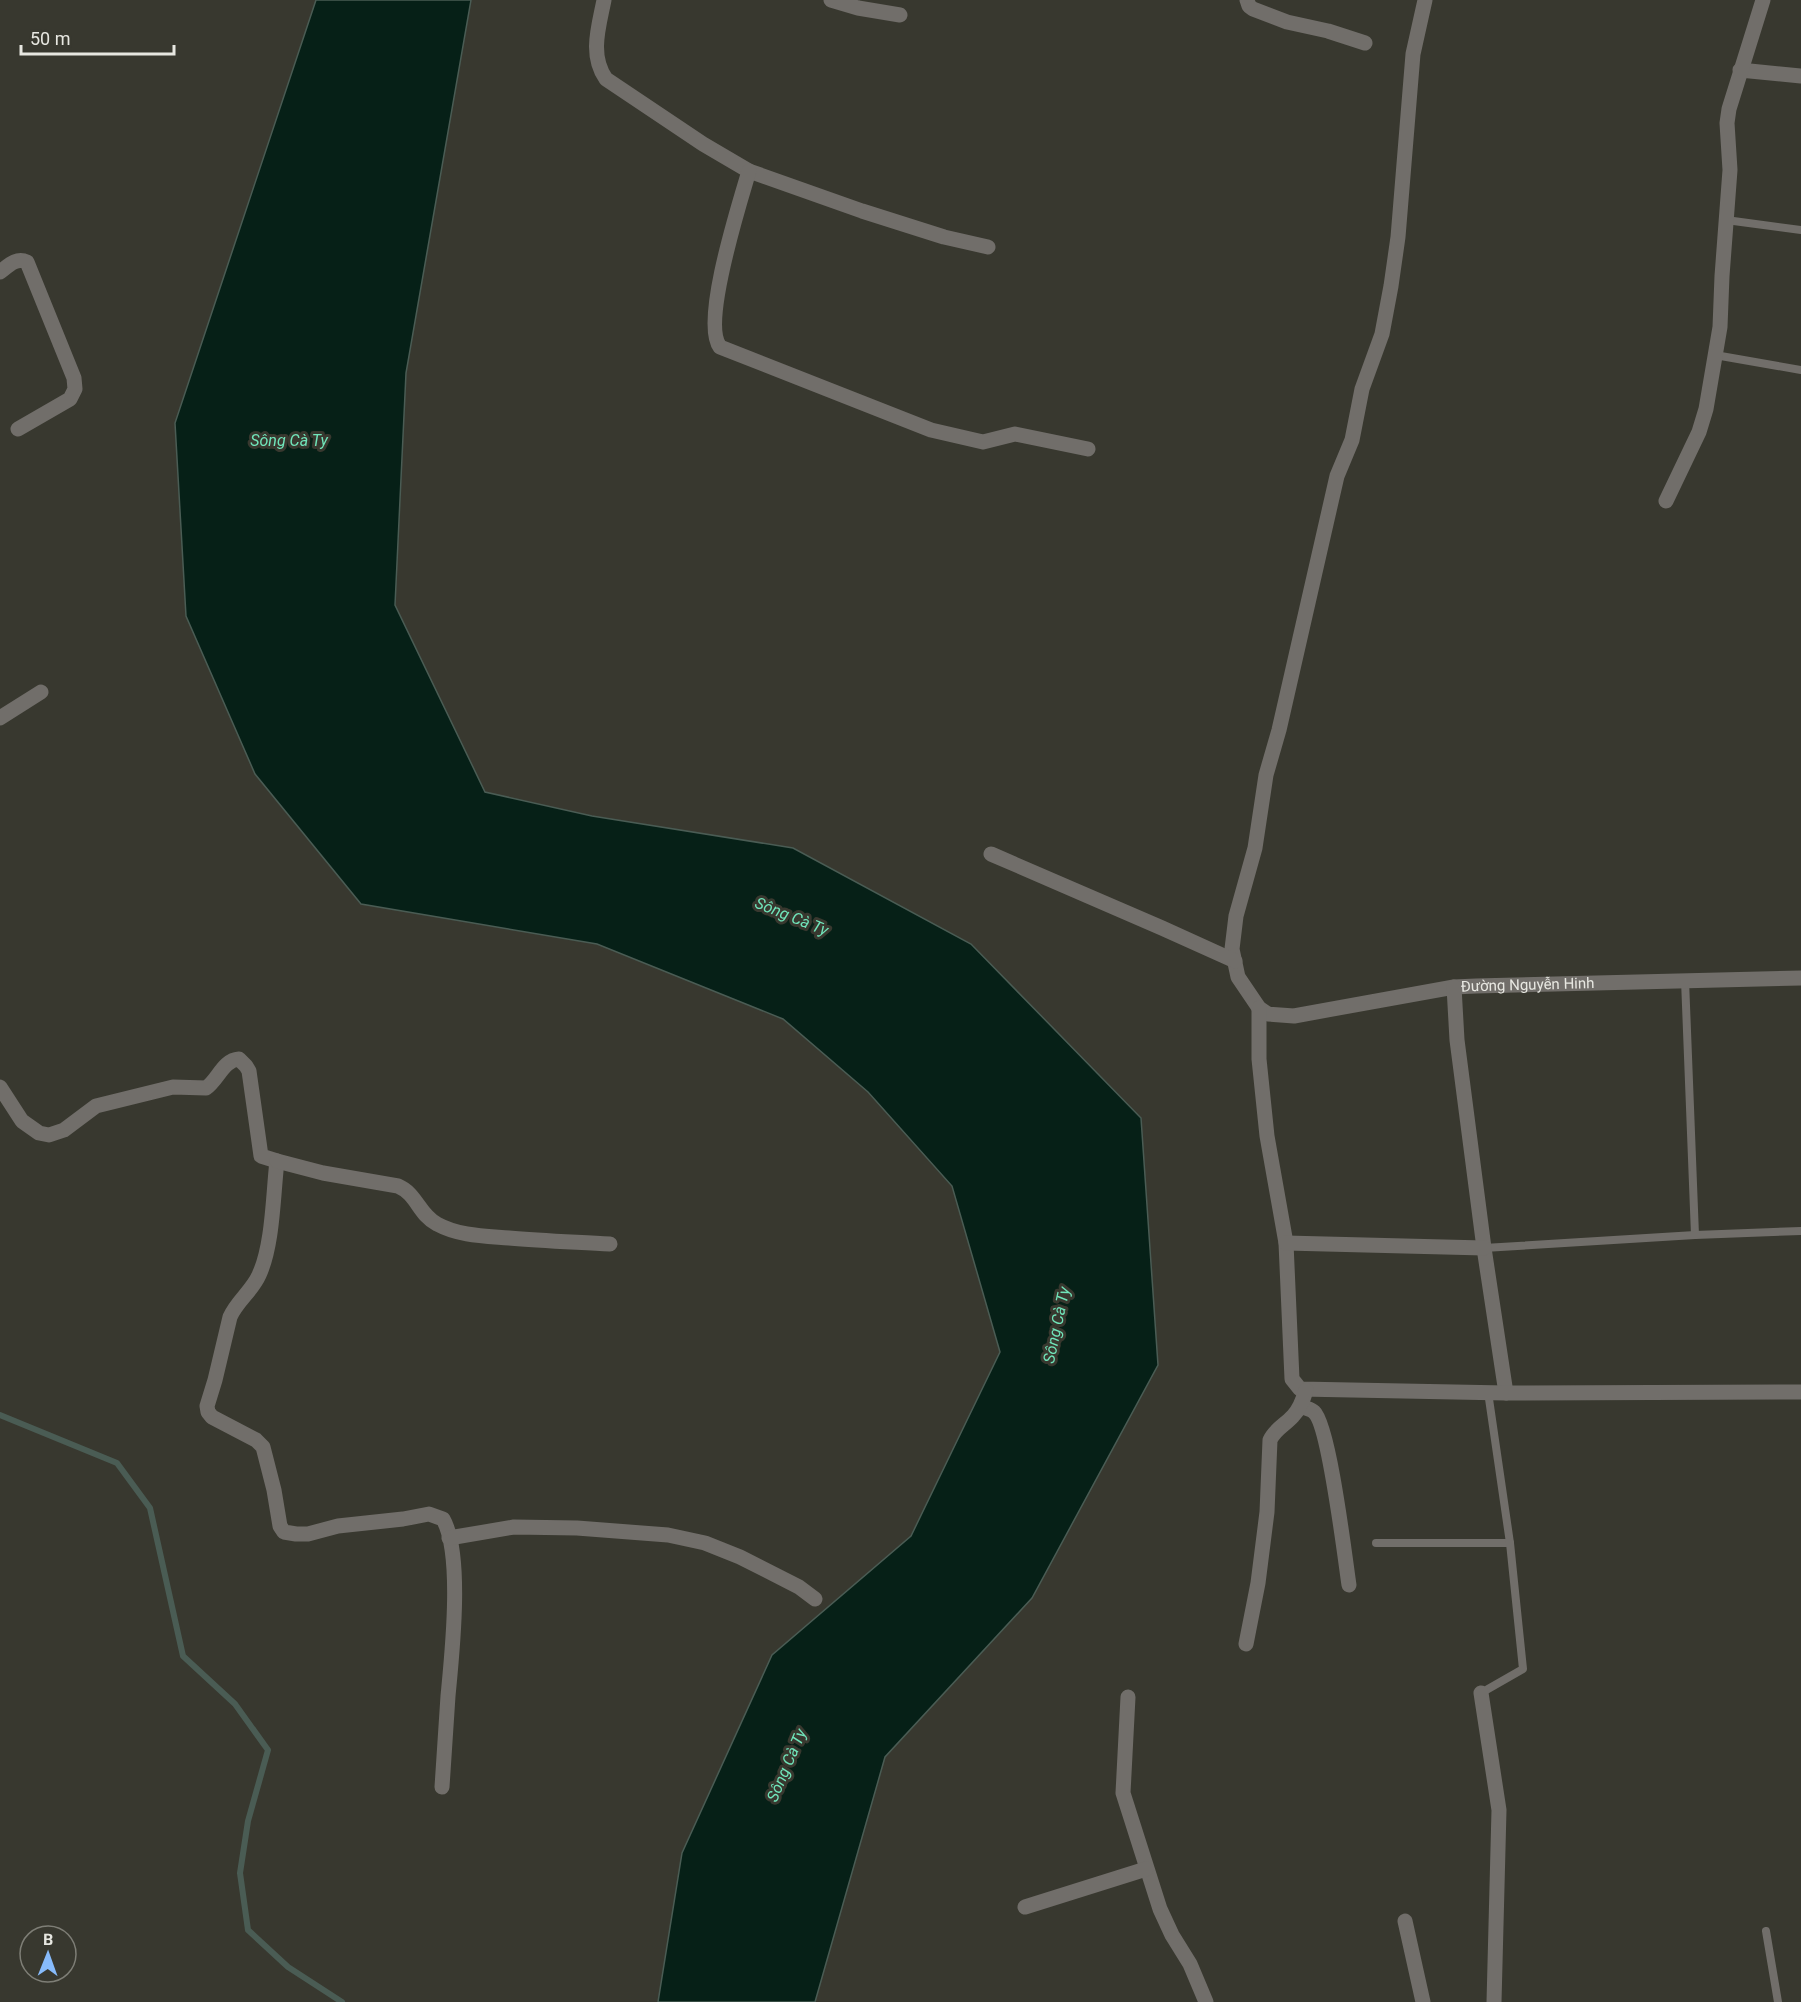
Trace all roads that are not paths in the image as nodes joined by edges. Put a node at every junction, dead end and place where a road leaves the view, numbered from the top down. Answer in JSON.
{"nodes":[{"id":1,"x":604,"y":0,"type":"edge"},
{"id":2,"x":831,"y":0,"type":"edge"},
{"id":3,"x":1247,"y":0,"type":"edge"},
{"id":4,"x":1425,"y":0,"type":"edge"},
{"id":5,"x":1763,"y":0,"type":"edge"},
{"id":6,"x":900,"y":15,"type":"dead end"},
{"id":7,"x":1365,"y":43,"type":"dead end"},
{"id":8,"x":1740,"y":70,"type":"junction"},
{"id":9,"x":1801,"y":76,"type":"edge"},
{"id":10,"x":749,"y":171,"type":"junction"},
{"id":11,"x":1726,"y":220,"type":"junction"},
{"id":12,"x":1801,"y":230,"type":"edge"},
{"id":13,"x":988,"y":247,"type":"dead end"},
{"id":14,"x":0,"y":272,"type":"edge"},
{"id":15,"x":1715,"y":355,"type":"junction"},
{"id":16,"x":1801,"y":369,"type":"edge"},
{"id":17,"x":18,"y":429,"type":"dead end"},
{"id":18,"x":1088,"y":449,"type":"dead end"},
{"id":19,"x":1666,"y":501,"type":"dead end"},
{"id":20,"x":42,"y":692,"type":"dead end"},
{"id":21,"x":0,"y":718,"type":"edge"},
{"id":22,"x":991,"y":854,"type":"dead end"},
{"id":23,"x":1235,"y":961,"type":"junction"},
{"id":24,"x":1801,"y":978,"type":"edge"},
{"id":25,"x":1685,"y":980,"type":"junction"},
{"id":26,"x":1454,"y":987,"type":"junction"},
{"id":27,"x":1259,"y":1008,"type":"junction"},
{"id":28,"x":0,"y":1087,"type":"edge"},
{"id":29,"x":277,"y":1161,"type":"junction"},
{"id":30,"x":1801,"y":1232,"type":"edge"},
{"id":31,"x":1695,"y":1235,"type":"junction"},
{"id":32,"x":1286,"y":1243,"type":"junction"},
{"id":33,"x":610,"y":1244,"type":"dead end"},
{"id":34,"x":1484,"y":1248,"type":"junction"},
{"id":35,"x":1306,"y":1390,"type":"junction"},
{"id":36,"x":1488,"y":1392,"type":"junction"},
{"id":37,"x":1801,"y":1392,"type":"edge"},
{"id":38,"x":1506,"y":1393,"type":"junction"},
{"id":39,"x":1300,"y":1406,"type":"junction"},
{"id":40,"x":449,"y":1538,"type":"junction"},
{"id":41,"x":1376,"y":1543,"type":"dead end"},
{"id":42,"x":1510,"y":1543,"type":"junction"},
{"id":43,"x":1349,"y":1585,"type":"dead end"},
{"id":44,"x":815,"y":1599,"type":"dead end"},
{"id":45,"x":1246,"y":1644,"type":"dead end"},
{"id":46,"x":1480,"y":1693,"type":"joint"},
{"id":47,"x":1128,"y":1698,"type":"dead end"},
{"id":48,"x":442,"y":1787,"type":"dead end"},
{"id":49,"x":1146,"y":1869,"type":"junction"},
{"id":50,"x":1025,"y":1907,"type":"dead end"},
{"id":51,"x":1405,"y":1921,"type":"dead end"},
{"id":52,"x":1766,"y":1931,"type":"dead end"},
{"id":53,"x":1206,"y":2002,"type":"edge"},
{"id":54,"x":1423,"y":2002,"type":"edge"},
{"id":55,"x":1494,"y":2002,"type":"edge"},
{"id":56,"x":1778,"y":2002,"type":"edge"}],
"edges":[{"from":1,"to":10,"type":"street"},
{"from":2,"to":6,"type":"street"},
{"from":3,"to":7,"type":"street"},
{"from":4,"to":23,"type":"street"},
{"from":5,"to":8,"type":"street"},
{"from":8,"to":9,"type":"street"},
{"from":8,"to":11,"type":"street"},
{"from":10,"to":13,"type":"street"},
{"from":10,"to":18,"type":"street"},
{"from":11,"to":12,"type":"lane"},
{"from":11,"to":15,"type":"street"},
{"from":14,"to":17,"type":"street"},
{"from":15,"to":16,"type":"lane"},
{"from":15,"to":19,"type":"street"},
{"from":20,"to":21,"type":"street"},
{"from":22,"to":23,"type":"street"},
{"from":23,"to":27,"type":"street"},
{"from":24,"to":25,"type":"street","name":"Đường Nguyễn Hinh"},
{"from":25,"to":26,"type":"street","name":"Đường Nguyễn Hinh"},
{"from":25,"to":31,"type":"lane"},
{"from":26,"to":27,"type":"street","name":"Đường Nguyễn Hinh"},
{"from":26,"to":34,"type":"street"},
{"from":27,"to":32,"type":"street"},
{"from":28,"to":29,"type":"street"},
{"from":29,"to":33,"type":"street"},
{"from":29,"to":40,"type":"street"},
{"from":30,"to":31,"type":"lane"},
{"from":31,"to":34,"type":"lane"},
{"from":32,"to":34,"type":"street"},
{"from":32,"to":35,"type":"street"},
{"from":34,"to":38,"type":"street"},
{"from":35,"to":36,"type":"street"},
{"from":35,"to":39,"type":"street"},
{"from":36,"to":38,"type":"street"},
{"from":36,"to":42,"type":"lane"},
{"from":37,"to":38,"type":"street"},
{"from":39,"to":43,"type":"street"},
{"from":39,"to":45,"type":"street"},
{"from":40,"to":44,"type":"street"},
{"from":40,"to":48,"type":"street"},
{"from":41,"to":42,"type":"lane"},
{"from":42,"to":46,"type":"lane"},
{"from":46,"to":55,"type":"street"},
{"from":47,"to":49,"type":"street"},
{"from":49,"to":50,"type":"street"},
{"from":49,"to":53,"type":"street"},
{"from":51,"to":54,"type":"street"},
{"from":52,"to":56,"type":"lane"}]}
